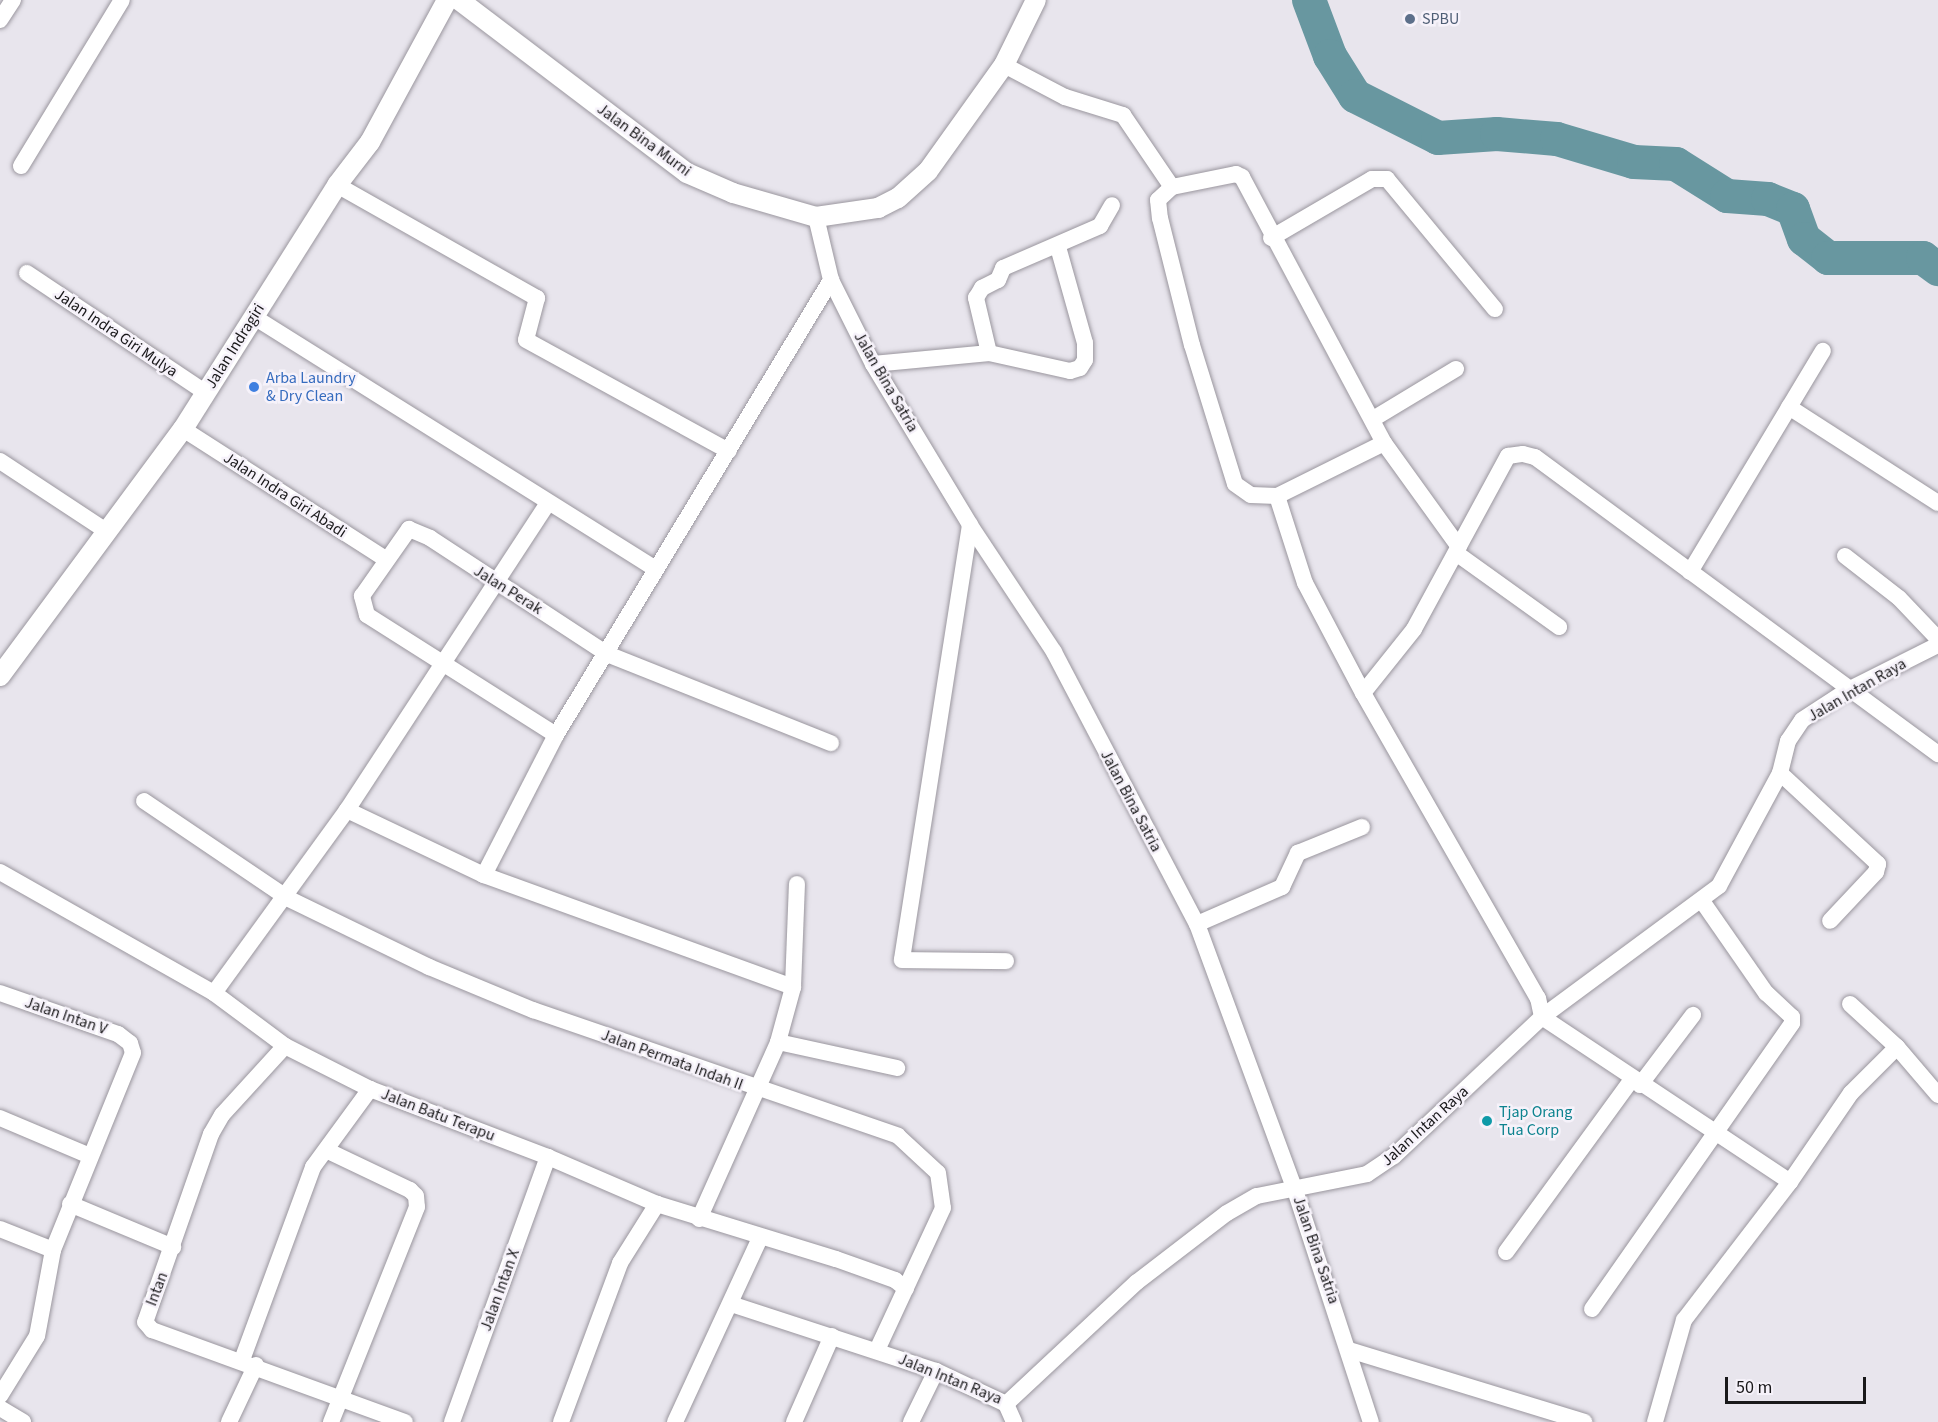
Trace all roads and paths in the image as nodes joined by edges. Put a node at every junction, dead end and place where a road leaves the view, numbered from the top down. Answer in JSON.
{"nodes":[{"id":1,"x":13,"y":0,"type":"edge"},
{"id":2,"x":122,"y":0,"type":"edge"},
{"id":3,"x":447,"y":0,"type":"edge"},
{"id":4,"x":459,"y":0,"type":"edge"},
{"id":5,"x":1036,"y":0,"type":"edge"},
{"id":6,"x":0,"y":20,"type":"edge"},
{"id":7,"x":1004,"y":65,"type":"junction"},
{"id":8,"x":21,"y":166,"type":"dead end"},
{"id":9,"x":337,"y":185,"type":"junction"},
{"id":10,"x":1172,"y":187,"type":"junction"},
{"id":11,"x":1112,"y":204,"type":"dead end"},
{"id":12,"x":816,"y":217,"type":"junction"},
{"id":13,"x":1271,"y":238,"type":"junction"},
{"id":14,"x":1058,"y":247,"type":"junction"},
{"id":15,"x":27,"y":273,"type":"dead end"},
{"id":16,"x":831,"y":280,"type":"junction"},
{"id":17,"x":1495,"y":309,"type":"dead end"},
{"id":18,"x":254,"y":317,"type":"junction"},
{"id":19,"x":1823,"y":351,"type":"dead end"},
{"id":20,"x":989,"y":353,"type":"junction"},
{"id":21,"x":873,"y":364,"type":"junction"},
{"id":22,"x":1456,"y":369,"type":"dead end"},
{"id":23,"x":206,"y":393,"type":"junction"},
{"id":24,"x":1789,"y":407,"type":"junction"},
{"id":25,"x":1373,"y":419,"type":"junction"},
{"id":26,"x":183,"y":429,"type":"junction"},
{"id":27,"x":1384,"y":443,"type":"junction"},
{"id":28,"x":729,"y":451,"type":"junction"},
{"id":29,"x":0,"y":461,"type":"edge"},
{"id":30,"x":1277,"y":496,"type":"junction"},
{"id":31,"x":1938,"y":503,"type":"edge"},
{"id":32,"x":547,"y":504,"type":"junction"},
{"id":33,"x":970,"y":525,"type":"junction"},
{"id":34,"x":106,"y":531,"type":"junction"},
{"id":35,"x":1458,"y":550,"type":"junction"},
{"id":36,"x":1845,"y":556,"type":"dead end"},
{"id":37,"x":387,"y":560,"type":"junction"},
{"id":38,"x":654,"y":569,"type":"junction"},
{"id":39,"x":1690,"y":572,"type":"junction"},
{"id":40,"x":497,"y":583,"type":"junction"},
{"id":41,"x":1559,"y":627,"type":"dead end"},
{"id":42,"x":1938,"y":639,"type":"edge"},
{"id":43,"x":1938,"y":645,"type":"edge"},
{"id":44,"x":607,"y":654,"type":"junction"},
{"id":45,"x":443,"y":666,"type":"junction"},
{"id":46,"x":0,"y":676,"type":"edge"},
{"id":47,"x":1848,"y":690,"type":"junction"},
{"id":48,"x":1363,"y":693,"type":"junction"},
{"id":49,"x":556,"y":735,"type":"junction"},
{"id":50,"x":831,"y":743,"type":"dead end"},
{"id":51,"x":1938,"y":754,"type":"edge"},
{"id":52,"x":1780,"y":773,"type":"junction"},
{"id":53,"x":144,"y":801,"type":"dead end"},
{"id":54,"x":347,"y":810,"type":"junction"},
{"id":55,"x":1362,"y":827,"type":"dead end"},
{"id":56,"x":0,"y":872,"type":"edge"},
{"id":57,"x":484,"y":875,"type":"junction"},
{"id":58,"x":797,"y":884,"type":"dead end"},
{"id":59,"x":287,"y":898,"type":"junction"},
{"id":60,"x":1702,"y":901,"type":"junction"},
{"id":61,"x":1830,"y":921,"type":"dead end"},
{"id":62,"x":1197,"y":924,"type":"junction"},
{"id":63,"x":1006,"y":961,"type":"dead end"},
{"id":64,"x":793,"y":987,"type":"junction"},
{"id":65,"x":0,"y":993,"type":"edge"},
{"id":66,"x":214,"y":993,"type":"junction"},
{"id":67,"x":1850,"y":1004,"type":"dead end"},
{"id":68,"x":1693,"y":1015,"type":"dead end"},
{"id":69,"x":1542,"y":1017,"type":"junction"},
{"id":70,"x":778,"y":1042,"type":"junction"},
{"id":71,"x":285,"y":1046,"type":"junction"},
{"id":72,"x":1897,"y":1047,"type":"junction"},
{"id":73,"x":897,"y":1068,"type":"dead end"},
{"id":74,"x":1636,"y":1082,"type":"junction"},
{"id":75,"x":370,"y":1089,"type":"junction"},
{"id":76,"x":759,"y":1091,"type":"junction"},
{"id":77,"x":1938,"y":1095,"type":"edge"},
{"id":78,"x":0,"y":1118,"type":"edge"},
{"id":79,"x":1717,"y":1135,"type":"junction"},
{"id":80,"x":326,"y":1150,"type":"junction"},
{"id":81,"x":90,"y":1156,"type":"junction"},
{"id":82,"x":548,"y":1157,"type":"junction"},
{"id":83,"x":1790,"y":1182,"type":"junction"},
{"id":84,"x":1295,"y":1190,"type":"junction"},
{"id":85,"x":70,"y":1204,"type":"junction"},
{"id":86,"x":657,"y":1204,"type":"junction"},
{"id":87,"x":699,"y":1219,"type":"junction"},
{"id":88,"x":0,"y":1229,"type":"edge"},
{"id":89,"x":760,"y":1238,"type":"junction"},
{"id":90,"x":172,"y":1247,"type":"junction"},
{"id":91,"x":52,"y":1250,"type":"junction"},
{"id":92,"x":1506,"y":1252,"type":"dead end"},
{"id":93,"x":906,"y":1289,"type":"junction"},
{"id":94,"x":731,"y":1304,"type":"junction"},
{"id":95,"x":1592,"y":1309,"type":"dead end"},
{"id":96,"x":832,"y":1336,"type":"junction"},
{"id":97,"x":877,"y":1350,"type":"junction"},
{"id":98,"x":1349,"y":1350,"type":"junction"},
{"id":99,"x":249,"y":1362,"type":"junction"},
{"id":100,"x":936,"y":1371,"type":"junction"},
{"id":101,"x":0,"y":1396,"type":"edge"},
{"id":102,"x":340,"y":1397,"type":"junction"},
{"id":103,"x":1006,"y":1404,"type":"junction"},
{"id":104,"x":0,"y":1408,"type":"edge"},
{"id":105,"x":22,"y":1422,"type":"edge"},
{"id":106,"x":229,"y":1422,"type":"edge"},
{"id":107,"x":331,"y":1422,"type":"edge"},
{"id":108,"x":405,"y":1422,"type":"edge"},
{"id":109,"x":452,"y":1422,"type":"edge"},
{"id":110,"x":561,"y":1422,"type":"edge"},
{"id":111,"x":675,"y":1422,"type":"edge"},
{"id":112,"x":794,"y":1422,"type":"edge"},
{"id":113,"x":911,"y":1422,"type":"edge"},
{"id":114,"x":1014,"y":1422,"type":"edge"},
{"id":115,"x":1371,"y":1422,"type":"edge"},
{"id":116,"x":1584,"y":1422,"type":"edge"},
{"id":117,"x":1655,"y":1422,"type":"edge"}],
"edges":[{"from":1,"to":6,"type":"street"},
{"from":2,"to":8,"type":"street"},
{"from":3,"to":9,"type":"street","name":"Jalan Indragiri"},
{"from":4,"to":12,"type":"street","name":"Jalan Bina Murni"},
{"from":5,"to":7,"type":"street","name":"Jalan Bina Murni"},
{"from":7,"to":10,"type":"street"},
{"from":7,"to":12,"type":"street","name":"Jalan Bina Murni"},
{"from":9,"to":18,"type":"street","name":"Jalan Indragiri"},
{"from":9,"to":28,"type":"street"},
{"from":10,"to":13,"type":"street"},
{"from":10,"to":30,"type":"street"},
{"from":11,"to":14,"type":"street"},
{"from":12,"to":16,"type":"street","name":"Jalan Bina Satria"},
{"from":13,"to":17,"type":"street"},
{"from":13,"to":25,"type":"street"},
{"from":14,"to":20,"type":"street"},
{"from":14,"to":20,"type":"street"},
{"from":15,"to":23,"type":"street","name":"Jalan Indra Giri Mulya"},
{"from":16,"to":21,"type":"street","name":"Jalan Bina Satria"},
{"from":16,"to":28,"type":"street"},
{"from":18,"to":23,"type":"street","name":"Jalan Indragiri"},
{"from":18,"to":32,"type":"street"},
{"from":19,"to":24,"type":"street"},
{"from":20,"to":21,"type":"street"},
{"from":21,"to":33,"type":"street","name":"Jalan Bina Satria"},
{"from":22,"to":25,"type":"street"},
{"from":23,"to":26,"type":"street","name":"Jalan Indragiri"},
{"from":24,"to":31,"type":"street"},
{"from":24,"to":39,"type":"street"},
{"from":25,"to":27,"type":"street"},
{"from":26,"to":34,"type":"street","name":"Jalan Indragiri"},
{"from":26,"to":37,"type":"street","name":"Jalan Indra Giri Abadi"},
{"from":27,"to":30,"type":"street"},
{"from":27,"to":35,"type":"street"},
{"from":28,"to":38,"type":"street"},
{"from":29,"to":34,"type":"street"},
{"from":30,"to":48,"type":"street"},
{"from":32,"to":38,"type":"street"},
{"from":32,"to":40,"type":"street"},
{"from":33,"to":62,"type":"street","name":"Jalan Bina Satria"},
{"from":33,"to":63,"type":"street"},
{"from":34,"to":46,"type":"street","name":"Jalan Indragiri"},
{"from":35,"to":39,"type":"street"},
{"from":35,"to":41,"type":"street"},
{"from":35,"to":48,"type":"street"},
{"from":36,"to":42,"type":"street"},
{"from":37,"to":40,"type":"street","name":"Jalan Perak"},
{"from":37,"to":45,"type":"street"},
{"from":38,"to":44,"type":"street"},
{"from":39,"to":47,"type":"street"},
{"from":40,"to":44,"type":"street","name":"Jalan Perak"},
{"from":40,"to":45,"type":"street"},
{"from":43,"to":47,"type":"street","name":"Jalan Intan Raya"},
{"from":44,"to":49,"type":"street"},
{"from":44,"to":50,"type":"street","name":"Jalan Perak"},
{"from":45,"to":49,"type":"street"},
{"from":45,"to":54,"type":"street"},
{"from":47,"to":51,"type":"street"},
{"from":47,"to":52,"type":"street","name":"Jalan Intan Raya"},
{"from":48,"to":69,"type":"street"},
{"from":49,"to":57,"type":"street"},
{"from":52,"to":60,"type":"street","name":"Jalan Intan Raya"},
{"from":52,"to":61,"type":"street"},
{"from":53,"to":59,"type":"street","name":"Jalan Permata Indah II"},
{"from":54,"to":57,"type":"street"},
{"from":54,"to":59,"type":"street"},
{"from":55,"to":62,"type":"street"},
{"from":56,"to":66,"type":"street","name":"Jalan Batu Terapu"},
{"from":57,"to":64,"type":"street"},
{"from":58,"to":64,"type":"street"},
{"from":59,"to":66,"type":"street"},
{"from":59,"to":76,"type":"street","name":"Jalan Permata Indah II"},
{"from":60,"to":69,"type":"street","name":"Jalan Intan Raya"},
{"from":60,"to":79,"type":"street"},
{"from":62,"to":84,"type":"street","name":"Jalan Bina Satria"},
{"from":64,"to":70,"type":"street"},
{"from":65,"to":81,"type":"street","name":"Jalan Intan V"},
{"from":66,"to":71,"type":"street","name":"Jalan Batu Terapu"},
{"from":67,"to":72,"type":"street"},
{"from":68,"to":74,"type":"street"},
{"from":69,"to":74,"type":"street"},
{"from":69,"to":84,"type":"street","name":"Jalan Intan Raya"},
{"from":70,"to":73,"type":"street"},
{"from":70,"to":76,"type":"street"},
{"from":71,"to":75,"type":"street","name":"Jalan Batu Terapu"},
{"from":71,"to":90,"type":"street","name":"Intan"},
{"from":72,"to":77,"type":"street"},
{"from":72,"to":83,"type":"street"},
{"from":74,"to":79,"type":"street"},
{"from":74,"to":92,"type":"street"},
{"from":75,"to":80,"type":"street"},
{"from":75,"to":82,"type":"street","name":"Jalan Batu Terapu"},
{"from":76,"to":87,"type":"street"},
{"from":76,"to":93,"type":"street","name":"Jalan Permata Indah II"},
{"from":78,"to":81,"type":"street"},
{"from":79,"to":83,"type":"street"},
{"from":79,"to":95,"type":"street"},
{"from":80,"to":99,"type":"street"},
{"from":80,"to":102,"type":"street"},
{"from":81,"to":85,"type":"street"},
{"from":82,"to":86,"type":"street","name":"Jalan Batu Terapu"},
{"from":82,"to":109,"type":"street","name":"Jalan Intan X"},
{"from":83,"to":117,"type":"street"},
{"from":84,"to":98,"type":"street","name":"Jalan Bina Satria"},
{"from":84,"to":103,"type":"street","name":"Jalan Intan Raya"},
{"from":85,"to":90,"type":"street"},
{"from":85,"to":91,"type":"street"},
{"from":86,"to":87,"type":"street","name":"Jalan Batu Terapu"},
{"from":86,"to":110,"type":"street"},
{"from":87,"to":89,"type":"street","name":"Jalan Batu Terapu"},
{"from":88,"to":91,"type":"street"},
{"from":89,"to":93,"type":"street","name":"Jalan Batu Terapu"},
{"from":89,"to":94,"type":"street"},
{"from":90,"to":99,"type":"street","name":"Intan"},
{"from":91,"to":101,"type":"street"},
{"from":93,"to":97,"type":"street","name":"Jalan Intan Raya"},
{"from":94,"to":96,"type":"street"},
{"from":94,"to":111,"type":"street"},
{"from":96,"to":97,"type":"street"},
{"from":96,"to":112,"type":"street"},
{"from":97,"to":100,"type":"street","name":"Jalan Intan Raya"},
{"from":98,"to":115,"type":"street","name":"Jalan Bina Satria"},
{"from":98,"to":116,"type":"street"},
{"from":99,"to":102,"type":"street","name":"Intan"},
{"from":99,"to":106,"type":"street"},
{"from":100,"to":103,"type":"street","name":"Jalan Intan Raya"},
{"from":100,"to":113,"type":"street"},
{"from":102,"to":107,"type":"street"},
{"from":102,"to":108,"type":"street","name":"Intan"},
{"from":103,"to":114,"type":"street"},
{"from":104,"to":105,"type":"street"}]}
